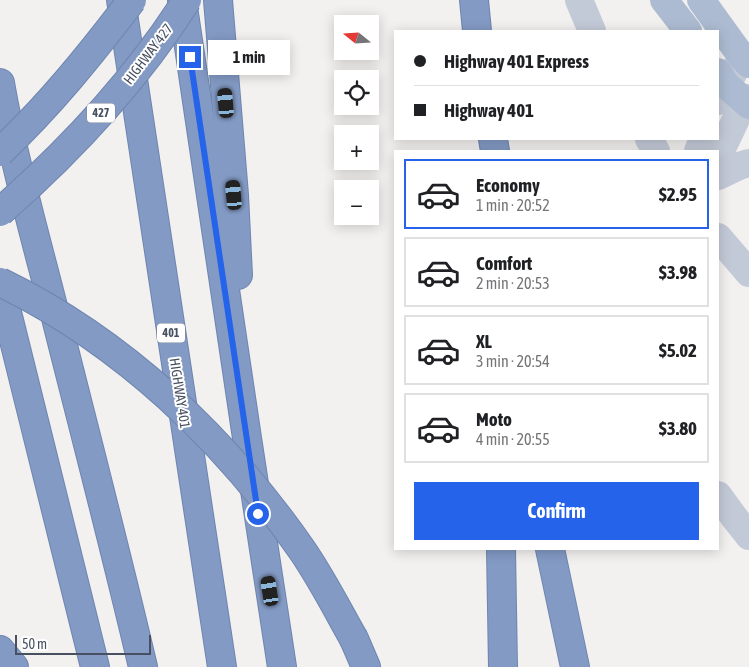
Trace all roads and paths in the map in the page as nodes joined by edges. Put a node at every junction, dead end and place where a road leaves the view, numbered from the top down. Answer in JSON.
{"nodes":[{"id":1,"x":121,"y":0,"type":"edge"},
{"id":2,"x":132,"y":0,"type":"edge"},
{"id":3,"x":182,"y":0,"type":"edge"},
{"id":4,"x":187,"y":0,"type":"edge"},
{"id":5,"x":218,"y":0,"type":"edge"},
{"id":6,"x":474,"y":0,"type":"edge"},
{"id":7,"x":579,"y":0,"type":"edge"},
{"id":8,"x":664,"y":0,"type":"edge"},
{"id":9,"x":701,"y":0,"type":"edge"},
{"id":10,"x":477,"y":30,"type":"edge"},
{"id":11,"x":592,"y":30,"type":"edge"},
{"id":12,"x":687,"y":30,"type":"edge"},
{"id":13,"x":746,"y":61,"type":"edge"},
{"id":14,"x":0,"y":83,"type":"edge"},
{"id":15,"x":734,"y":94,"type":"edge"},
{"id":16,"x":0,"y":152,"type":"edge"},
{"id":17,"x":719,"y":154,"type":"edge"},
{"id":18,"x":749,"y":163,"type":"edge"},
{"id":19,"x":719,"y":176,"type":"edge"},
{"id":20,"x":0,"y":212,"type":"edge"},
{"id":21,"x":719,"y":238,"type":"edge"},
{"id":22,"x":749,"y":273,"type":"edge"},
{"id":23,"x":0,"y":283,"type":"edge"},
{"id":24,"x":247,"y":438,"type":"junction"},
{"id":25,"x":719,"y":496,"type":"edge"},
{"id":26,"x":749,"y":536,"type":"edge"},
{"id":27,"x":501,"y":550,"type":"edge"},
{"id":28,"x":550,"y":550,"type":"edge"},
{"id":29,"x":0,"y":650,"type":"edge"},
{"id":30,"x":14,"y":667,"type":"edge"},
{"id":31,"x":95,"y":667,"type":"edge"},
{"id":32,"x":143,"y":667,"type":"edge"},
{"id":33,"x":222,"y":667,"type":"edge"},
{"id":34,"x":282,"y":667,"type":"edge"},
{"id":35,"x":366,"y":667,"type":"edge"},
{"id":36,"x":503,"y":667,"type":"edge"},
{"id":37,"x":575,"y":667,"type":"edge"}],
"edges":[{"from":1,"to":33,"type":"highway","name":"HIGHWAY 401","number":"401"},
{"from":2,"to":16,"type":"highway","bridge":true},
{"from":3,"to":24,"type":"highway"},
{"from":4,"to":20,"type":"highway","name":"HIGHWAY 427","number":"427","bridge":true},
{"from":5,"to":24,"type":"highway"},
{"from":6,"to":10,"type":"highway"},
{"from":7,"to":11,"type":"street"},
{"from":8,"to":12,"type":"main road"},
{"from":9,"to":13,"type":"main road"},
{"from":13,"to":15,"type":"street"},
{"from":14,"to":32,"type":"highway"},
{"from":15,"to":17,"type":"street"},
{"from":18,"to":19,"type":"street"},
{"from":21,"to":22,"type":"street"},
{"from":23,"to":31,"type":"highway"},
{"from":23,"to":35,"type":"highway","bridge":true},
{"from":24,"to":34,"type":"highway"},
{"from":25,"to":26,"type":"street"},
{"from":27,"to":36,"type":"highway"},
{"from":28,"to":37,"type":"highway"},
{"from":29,"to":30,"type":"highway"}]}
